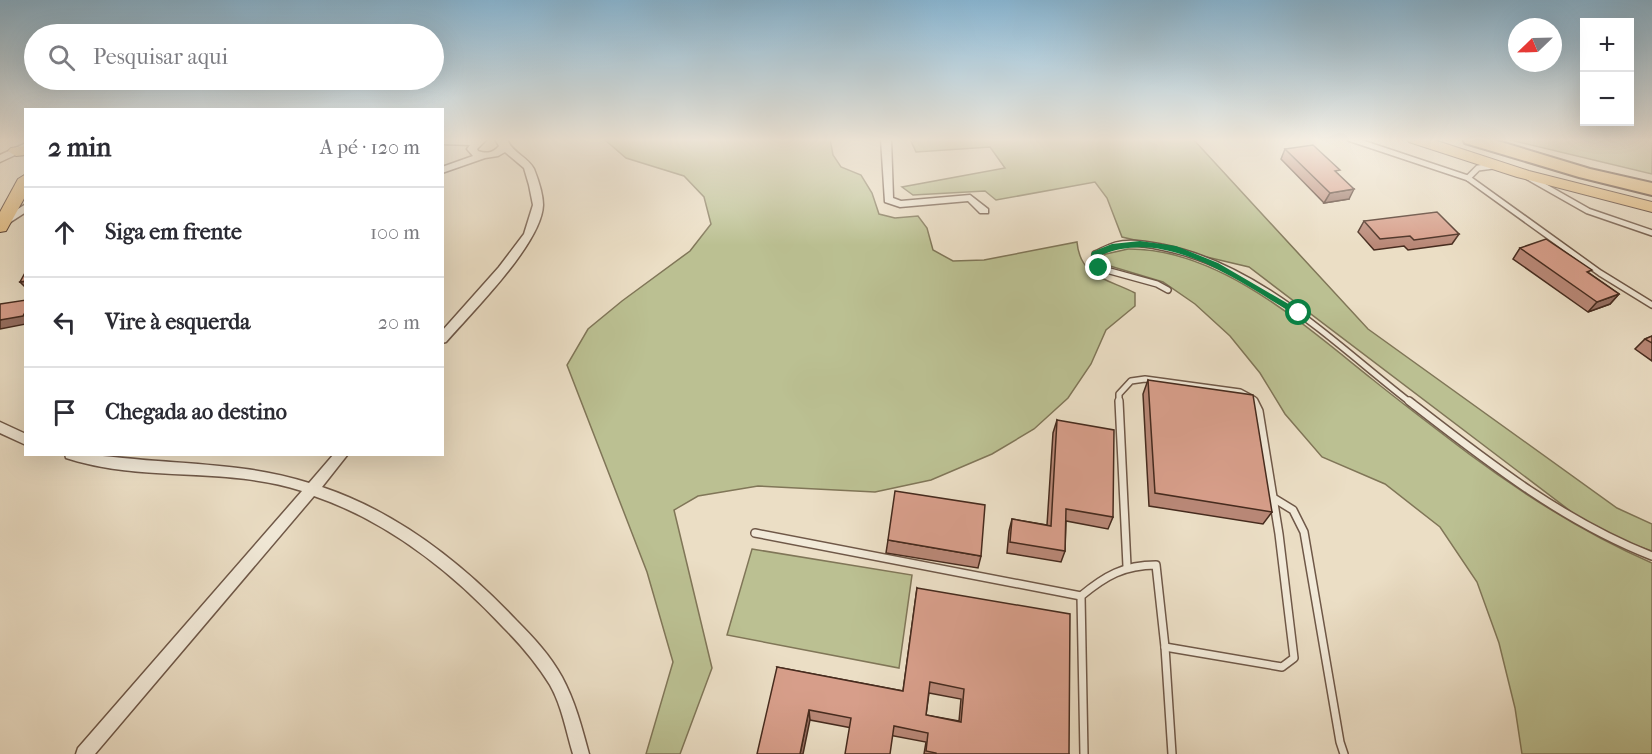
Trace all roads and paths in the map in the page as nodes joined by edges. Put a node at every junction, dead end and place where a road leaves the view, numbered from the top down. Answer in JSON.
{"nodes":[{"id":1,"x":530,"y":174,"type":"edge"},
{"id":2,"x":887,"y":174,"type":"edge"},
{"id":3,"x":1456,"y":174,"type":"edge"},
{"id":4,"x":1472,"y":174,"type":"edge"},
{"id":5,"x":1523,"y":174,"type":"joint"},
{"id":6,"x":1590,"y":174,"type":"edge"},
{"id":7,"x":1468,"y":178,"type":"junction"},
{"id":8,"x":24,"y":183,"type":"edge"},
{"id":9,"x":1652,"y":189,"type":"edge"},
{"id":10,"x":1652,"y":207,"type":"edge"},
{"id":11,"x":24,"y":208,"type":"edge"},
{"id":12,"x":984,"y":211,"type":"dead end"},
{"id":13,"x":1,"y":225,"type":"edge"},
{"id":14,"x":1652,"y":233,"type":"edge"},
{"id":15,"x":1168,"y":290,"type":"dead end"},
{"id":16,"x":1652,"y":306,"type":"edge"},
{"id":17,"x":444,"y":337,"type":"edge"},
{"id":18,"x":0,"y":427,"type":"edge"},
{"id":19,"x":24,"y":439,"type":"edge"},
{"id":20,"x":340,"y":456,"type":"edge"},
{"id":21,"x":100,"y":458,"type":"edge"},
{"id":22,"x":311,"y":489,"type":"junction"},
{"id":23,"x":1275,"y":499,"type":"junction"},
{"id":24,"x":755,"y":534,"type":"dead end"},
{"id":25,"x":1652,"y":556,"type":"edge"},
{"id":26,"x":1127,"y":566,"type":"junction"},
{"id":27,"x":1081,"y":596,"type":"junction"},
{"id":28,"x":1165,"y":647,"type":"junction"},
{"id":29,"x":84,"y":754,"type":"edge"},
{"id":30,"x":581,"y":754,"type":"edge"},
{"id":31,"x":1084,"y":754,"type":"edge"},
{"id":32,"x":1172,"y":754,"type":"edge"},
{"id":33,"x":1344,"y":754,"type":"edge"}],
"edges":[{"from":1,"to":17,"type":"street"},
{"from":2,"to":12,"type":"street"},
{"from":3,"to":7,"type":"lane"},
{"from":4,"to":7,"type":"lane"},
{"from":5,"to":10,"type":"main road"},
{"from":5,"to":14,"type":"lane"},
{"from":6,"to":9,"type":"highway"},
{"from":7,"to":16,"type":"lane"},
{"from":8,"to":13,"type":"main road"},
{"from":11,"to":13,"type":"street"},
{"from":15,"to":25,"type":"lane"},
{"from":18,"to":19,"type":"street"},
{"from":20,"to":22,"type":"street"},
{"from":21,"to":22,"type":"street"},
{"from":22,"to":29,"type":"street"},
{"from":22,"to":30,"type":"street"},
{"from":23,"to":26,"type":"lane"},
{"from":23,"to":28,"type":"lane"},
{"from":23,"to":33,"type":"lane"},
{"from":24,"to":27,"type":"lane"},
{"from":26,"to":27,"type":"lane"},
{"from":26,"to":28,"type":"lane"},
{"from":27,"to":31,"type":"lane"},
{"from":28,"to":32,"type":"lane"}]}
